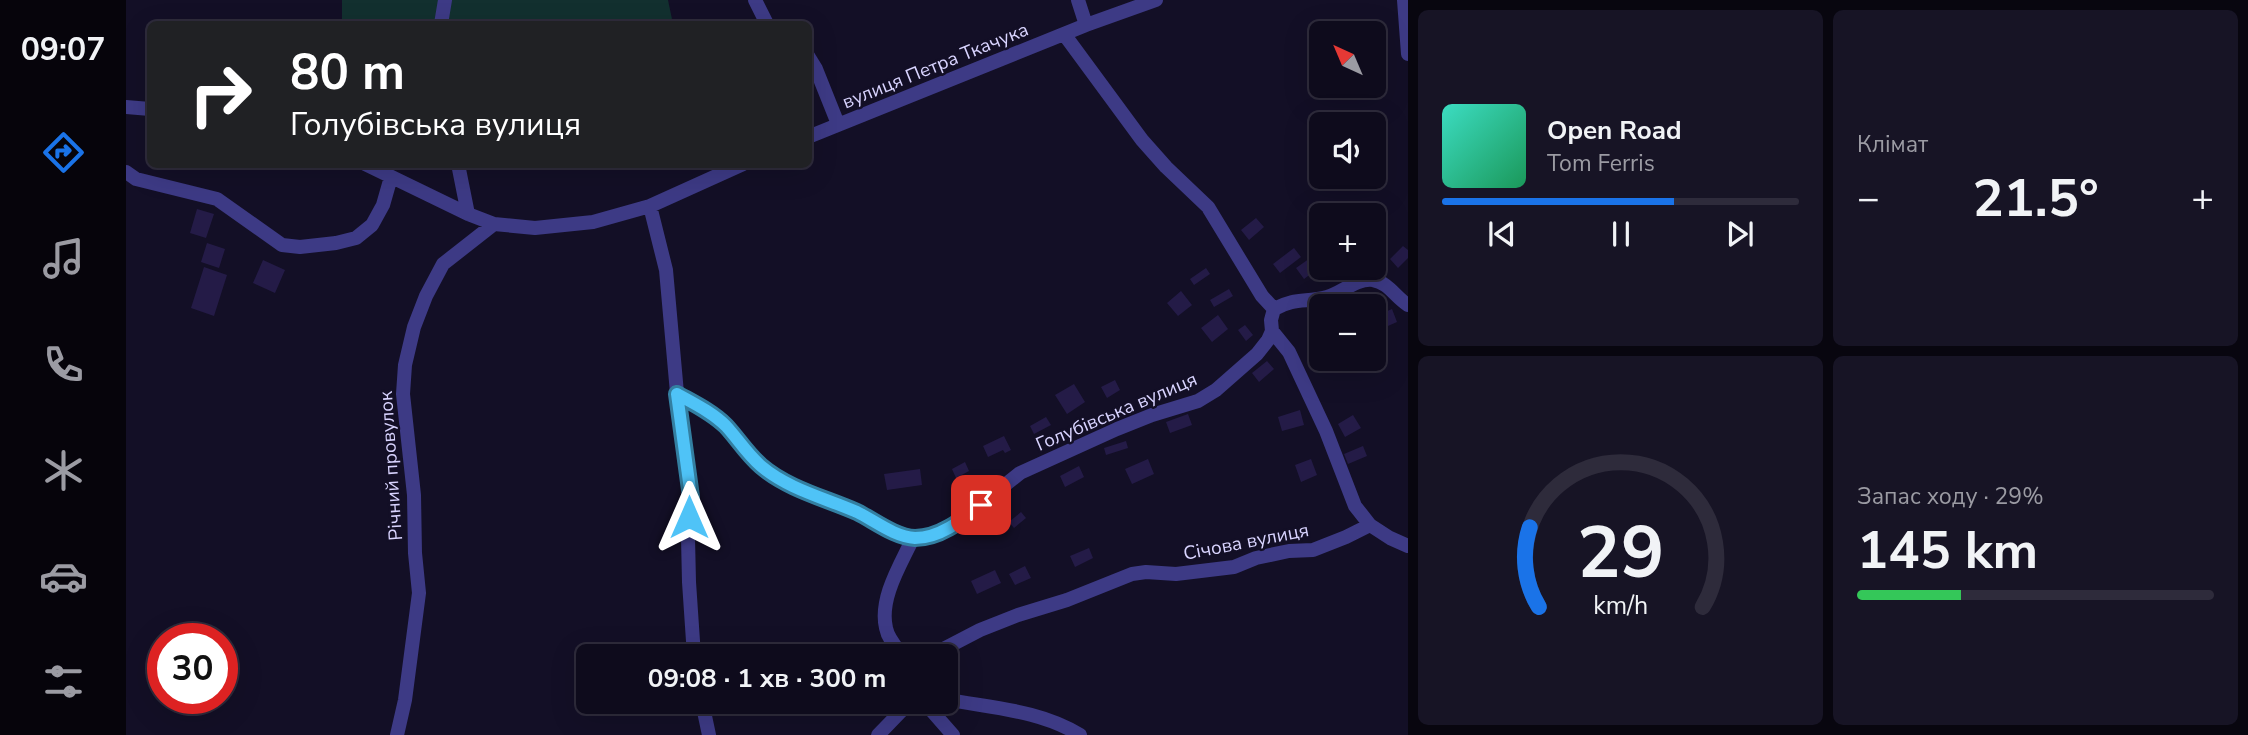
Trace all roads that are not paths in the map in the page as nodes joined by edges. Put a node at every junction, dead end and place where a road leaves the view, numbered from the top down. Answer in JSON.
{"nodes":[{"id":1,"x":445,"y":0,"type":"edge"},
{"id":2,"x":755,"y":0,"type":"edge"},
{"id":3,"x":1078,"y":0,"type":"edge"},
{"id":4,"x":1156,"y":0,"type":"edge"},
{"id":5,"x":1404,"y":0,"type":"edge"},
{"id":6,"x":442,"y":21,"type":"edge"},
{"id":7,"x":765,"y":21,"type":"edge"},
{"id":8,"x":1086,"y":24,"type":"junction"},
{"id":9,"x":1064,"y":34,"type":"junction"},
{"id":10,"x":1408,"y":54,"type":"edge"},
{"id":11,"x":812,"y":62,"type":"edge"},
{"id":12,"x":126,"y":107,"type":"edge"},
{"id":13,"x":147,"y":109,"type":"edge"},
{"id":14,"x":838,"y":124,"type":"junction"},
{"id":15,"x":812,"y":135,"type":"edge"},
{"id":16,"x":373,"y":168,"type":"edge"},
{"id":17,"x":459,"y":168,"type":"edge"},
{"id":18,"x":734,"y":168,"type":"edge"},
{"id":19,"x":126,"y":172,"type":"edge"},
{"id":20,"x":391,"y":177,"type":"junction"},
{"id":21,"x":650,"y":206,"type":"junction"},
{"id":22,"x":468,"y":214,"type":"junction"},
{"id":23,"x":494,"y":224,"type":"junction"},
{"id":24,"x":1408,"y":305,"type":"edge"},
{"id":25,"x":1274,"y":309,"type":"junction"},
{"id":26,"x":1272,"y":331,"type":"junction"},
{"id":27,"x":677,"y":394,"type":"junction"},
{"id":28,"x":1370,"y":525,"type":"junction"},
{"id":29,"x":913,"y":538,"type":"junction"},
{"id":30,"x":1408,"y":547,"type":"edge"},
{"id":31,"x":693,"y":644,"type":"edge"},
{"id":32,"x":894,"y":644,"type":"edge"},
{"id":33,"x":954,"y":644,"type":"edge"},
{"id":34,"x":958,"y":701,"type":"edge"},
{"id":35,"x":705,"y":714,"type":"edge"},
{"id":36,"x":898,"y":714,"type":"edge"},
{"id":37,"x":935,"y":714,"type":"edge"},
{"id":38,"x":395,"y":734,"type":"edge"},
{"id":39,"x":709,"y":735,"type":"edge"},
{"id":40,"x":878,"y":735,"type":"edge"},
{"id":41,"x":953,"y":735,"type":"edge"},
{"id":42,"x":1080,"y":735,"type":"edge"}],
"edges":[{"from":1,"to":6,"type":"street"},
{"from":2,"to":7,"type":"street"},
{"from":3,"to":8,"type":"street"},
{"from":4,"to":8,"type":"street","name":"вулиця Петра Ткачука"},
{"from":5,"to":10,"type":"street"},
{"from":8,"to":9,"type":"street","name":"вулиця Петра Ткачука"},
{"from":9,"to":14,"type":"street","name":"вулиця Петра Ткачука"},
{"from":9,"to":25,"type":"street"},
{"from":11,"to":14,"type":"street"},
{"from":12,"to":13,"type":"street"},
{"from":14,"to":15,"type":"street","name":"вулиця Петра Ткачука"},
{"from":16,"to":20,"type":"street"},
{"from":17,"to":22,"type":"street"},
{"from":18,"to":21,"type":"street"},
{"from":19,"to":20,"type":"street"},
{"from":20,"to":22,"type":"street"},
{"from":21,"to":23,"type":"street"},
{"from":21,"to":27,"type":"street"},
{"from":22,"to":23,"type":"street"},
{"from":23,"to":38,"type":"street","name":"Річний провулок"},
{"from":24,"to":25,"type":"street"},
{"from":25,"to":26,"type":"street"},
{"from":26,"to":28,"type":"street"},
{"from":26,"to":29,"type":"street","name":"Голубівська вулиця"},
{"from":27,"to":29,"type":"street"},
{"from":27,"to":31,"type":"street"},
{"from":28,"to":30,"type":"street"},
{"from":28,"to":33,"type":"street","name":"Січова вулиця"},
{"from":29,"to":32,"type":"street"},
{"from":34,"to":42,"type":"street"},
{"from":35,"to":39,"type":"street"},
{"from":36,"to":40,"type":"street"},
{"from":37,"to":41,"type":"street"}]}
